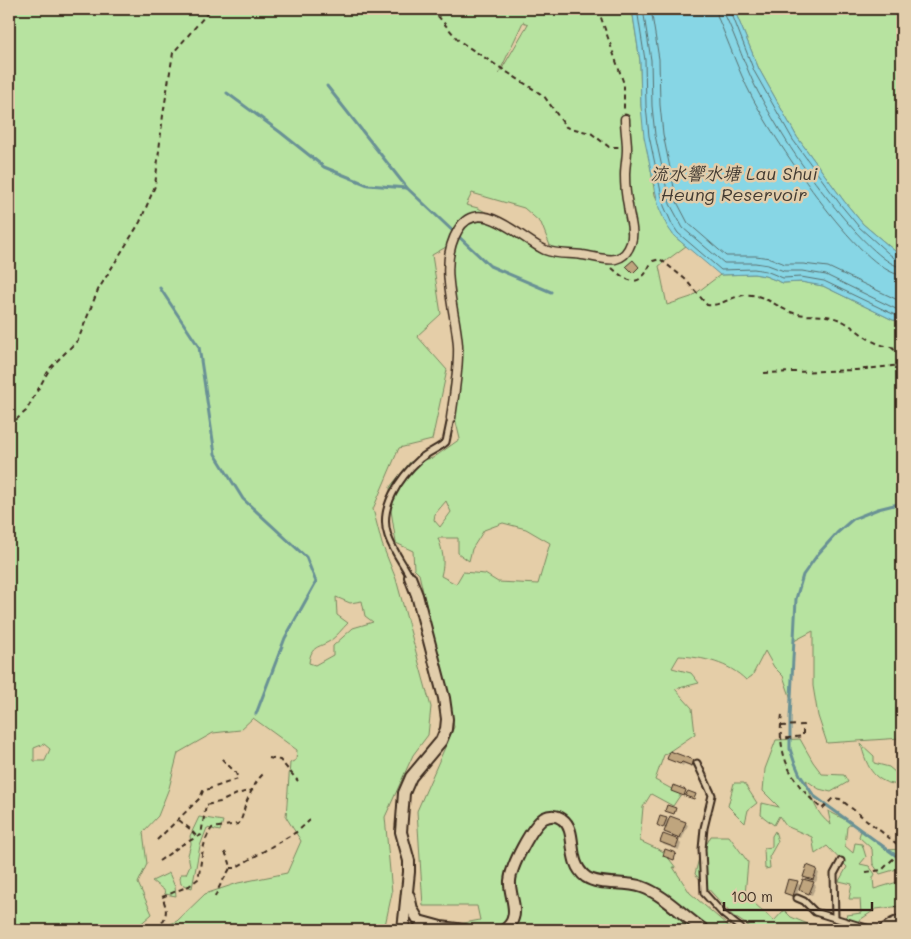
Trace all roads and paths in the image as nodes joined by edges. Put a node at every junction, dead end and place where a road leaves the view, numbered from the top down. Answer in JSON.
{"nodes":[{"id":1,"x":211,"y":9,"type":"edge"},
{"id":2,"x":432,"y":9,"type":"edge"},
{"id":3,"x":598,"y":9,"type":"edge"},
{"id":4,"x":625,"y":118,"type":"joint"},
{"id":5,"x":627,"y":146,"type":"junction"},
{"id":6,"x":612,"y":269,"type":"dead end"},
{"id":7,"x":889,"y":346,"type":"junction"},
{"id":8,"x":902,"y":349,"type":"edge"},
{"id":9,"x":902,"y":357,"type":"edge"},
{"id":10,"x":902,"y":365,"type":"edge"},
{"id":11,"x":764,"y":373,"type":"dead end"},
{"id":12,"x":452,"y":418,"type":"joint"},
{"id":13,"x":9,"y":426,"type":"edge"},
{"id":14,"x":410,"y":577,"type":"joint"},
{"id":15,"x":782,"y":715,"type":"dead end"},
{"id":16,"x":781,"y":726,"type":"junction"},
{"id":17,"x":781,"y":739,"type":"junction"},
{"id":18,"x":220,"y":757,"type":"dead end"},
{"id":19,"x":269,"y":758,"type":"dead end"},
{"id":20,"x":697,"y":763,"type":"dead end"},
{"id":21,"x":263,"y":774,"type":"dead end"},
{"id":22,"x":298,"y":781,"type":"dead end"},
{"id":23,"x":253,"y":790,"type":"junction"},
{"id":24,"x":178,"y":820,"type":"junction"},
{"id":25,"x":310,"y":820,"type":"dead end"},
{"id":26,"x":200,"y":835,"type":"junction"},
{"id":27,"x":197,"y":837,"type":"junction"},
{"id":28,"x":157,"y":840,"type":"dead end"},
{"id":29,"x":205,"y":842,"type":"junction"},
{"id":30,"x":902,"y":849,"type":"edge"},
{"id":31,"x":224,"y":851,"type":"dead end"},
{"id":32,"x":159,"y":861,"type":"dead end"},
{"id":33,"x":841,"y":861,"type":"dead end"},
{"id":34,"x":230,"y":868,"type":"junction"},
{"id":35,"x":866,"y":872,"type":"dead end"},
{"id":36,"x":408,"y":888,"type":"junction"},
{"id":37,"x":214,"y":897,"type":"dead end"},
{"id":38,"x":797,"y":898,"type":"dead end"},
{"id":39,"x":834,"y":918,"type":"junction"},
{"id":40,"x":902,"y":920,"type":"edge"},
{"id":41,"x":421,"y":926,"type":"edge"},
{"id":42,"x":449,"y":928,"type":"junction"},
{"id":43,"x":403,"y":929,"type":"edge"},
{"id":44,"x":157,"y":930,"type":"edge"},
{"id":45,"x":437,"y":930,"type":"edge"},
{"id":46,"x":465,"y":930,"type":"edge"},
{"id":47,"x":504,"y":930,"type":"edge"},
{"id":48,"x":704,"y":930,"type":"edge"},
{"id":49,"x":743,"y":930,"type":"edge"},
{"id":50,"x":873,"y":930,"type":"edge"},
{"id":51,"x":884,"y":930,"type":"edge"}],
"edges":[{"from":1,"to":13,"type":"path"},
{"from":2,"to":5,"type":"path"},
{"from":3,"to":4,"type":"path"},
{"from":4,"to":5,"type":"street"},
{"from":5,"to":12,"type":"street"},
{"from":6,"to":7,"type":"path"},
{"from":7,"to":8,"type":"path"},
{"from":7,"to":9,"type":"path"},
{"from":10,"to":11,"type":"path"},
{"from":12,"to":14,"type":"lane"},
{"from":14,"to":36,"type":"street"},
{"from":15,"to":16,"type":"path"},
{"from":16,"to":17,"type":"path"},
{"from":16,"to":17,"type":"path"},
{"from":17,"to":30,"type":"path"},
{"from":18,"to":24,"type":"path"},
{"from":19,"to":22,"type":"path"},
{"from":20,"to":49,"type":"lane"},
{"from":21,"to":23,"type":"path"},
{"from":23,"to":26,"type":"path"},
{"from":23,"to":29,"type":"path"},
{"from":24,"to":27,"type":"path"},
{"from":24,"to":28,"type":"path"},
{"from":25,"to":34,"type":"path"},
{"from":26,"to":27,"type":"path"},
{"from":26,"to":29,"type":"path"},
{"from":27,"to":32,"type":"path"},
{"from":29,"to":44,"type":"path"},
{"from":30,"to":35,"type":"path"},
{"from":31,"to":34,"type":"path"},
{"from":33,"to":39,"type":"lane"},
{"from":34,"to":37,"type":"path"},
{"from":36,"to":41,"type":"street"},
{"from":36,"to":43,"type":"street"},
{"from":38,"to":39,"type":"lane"},
{"from":39,"to":50,"type":"lane"},
{"from":40,"to":51,"type":"street"},
{"from":41,"to":42,"type":"street"},
{"from":41,"to":43,"type":"street"},
{"from":42,"to":45,"type":"street"},
{"from":42,"to":46,"type":"street"},
{"from":47,"to":48,"type":"street"}]}
